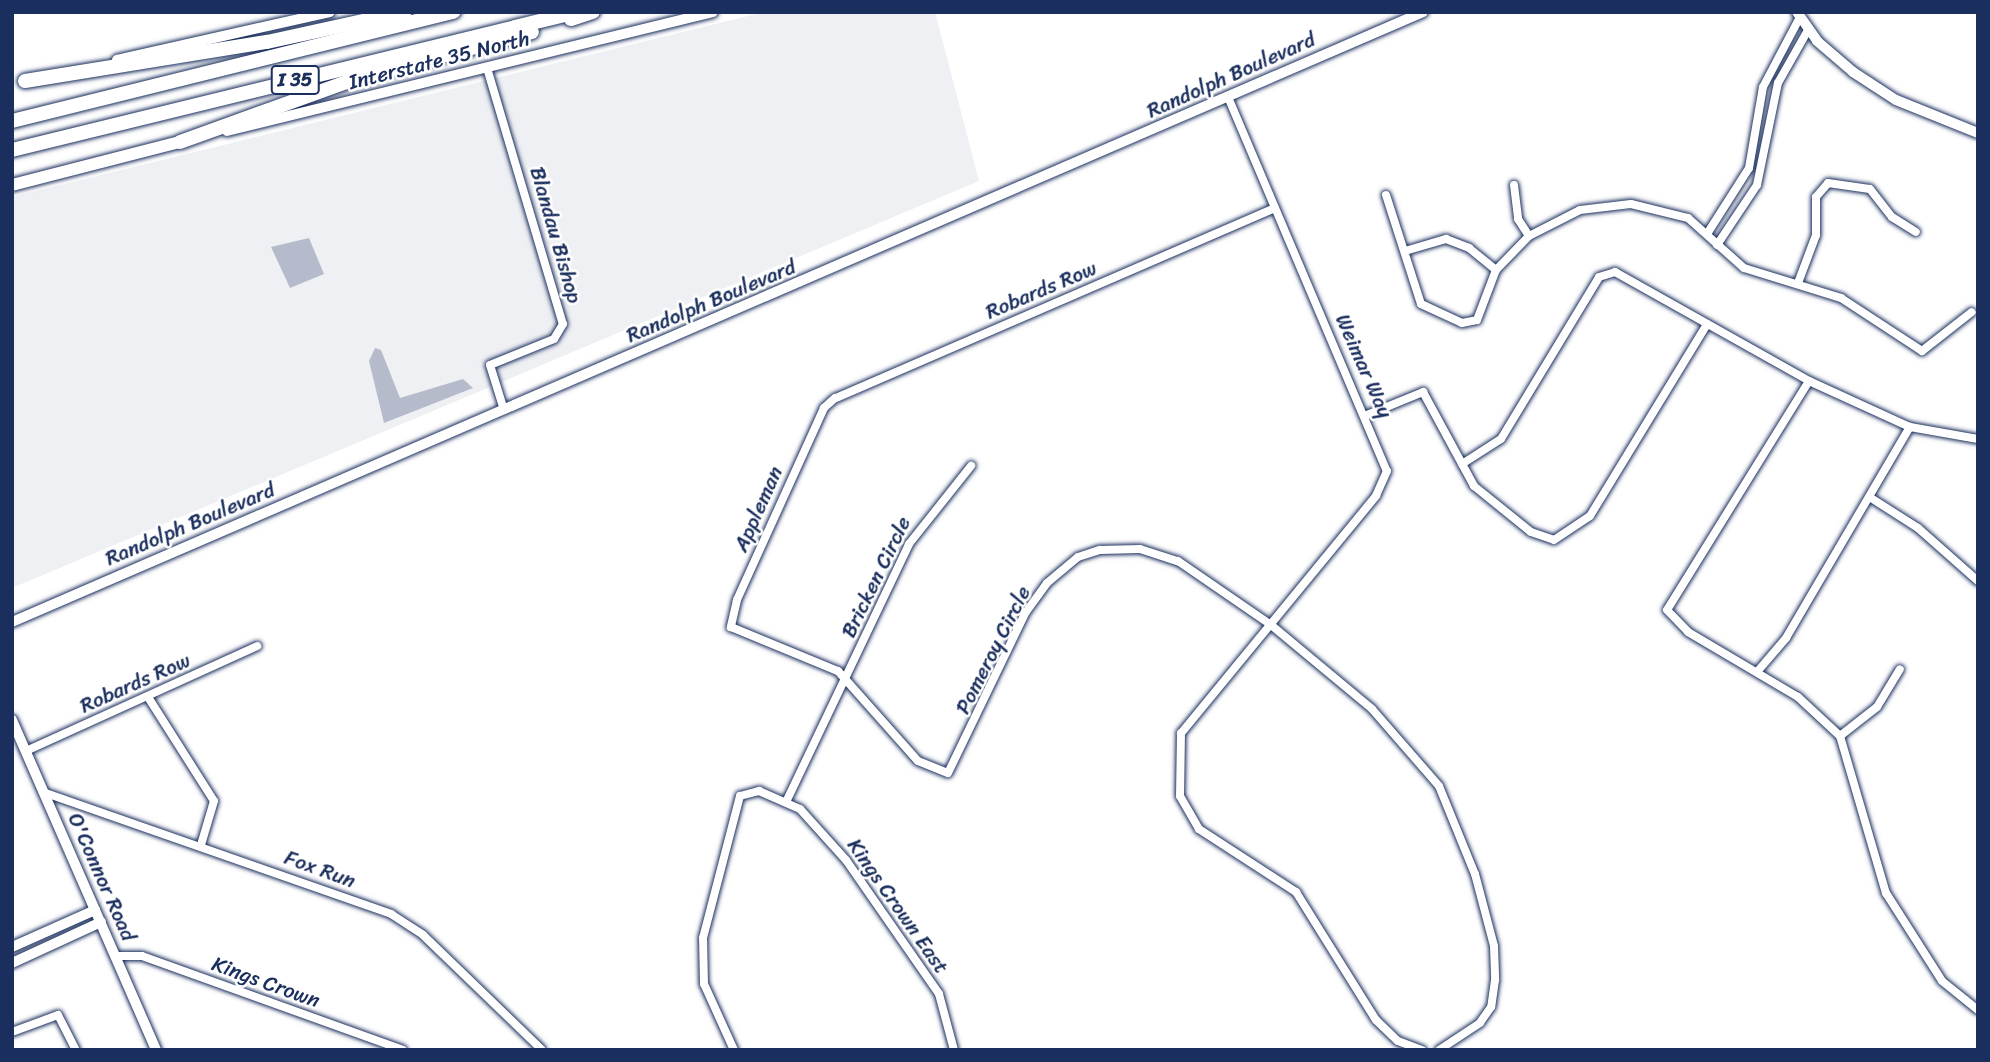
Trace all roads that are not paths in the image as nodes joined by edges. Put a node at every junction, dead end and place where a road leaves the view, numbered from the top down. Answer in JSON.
{"nodes":[{"id":1,"x":330,"y":12,"type":"edge"},
{"id":2,"x":405,"y":12,"type":"edge"},
{"id":3,"x":454,"y":12,"type":"edge"},
{"id":4,"x":577,"y":12,"type":"edge"},
{"id":5,"x":593,"y":12,"type":"edge"},
{"id":6,"x":712,"y":12,"type":"edge"},
{"id":7,"x":1423,"y":12,"type":"edge"},
{"id":8,"x":1798,"y":15,"type":"edge"},
{"id":9,"x":1808,"y":30,"type":"junction"},
{"id":10,"x":487,"y":68,"type":"junction"},
{"id":11,"x":19,"y":82,"type":"edge"},
{"id":12,"x":1228,"y":97,"type":"junction"},
{"id":13,"x":12,"y":121,"type":"edge"},
{"id":14,"x":1978,"y":133,"type":"edge"},
{"id":15,"x":180,"y":142,"type":"junction"},
{"id":16,"x":12,"y":150,"type":"edge"},
{"id":17,"x":12,"y":185,"type":"edge"},
{"id":18,"x":1514,"y":185,"type":"dead end"},
{"id":19,"x":1386,"y":195,"type":"dead end"},
{"id":20,"x":1275,"y":208,"type":"junction"},
{"id":21,"x":1916,"y":232,"type":"dead end"},
{"id":22,"x":1707,"y":234,"type":"junction"},
{"id":23,"x":1529,"y":236,"type":"junction"},
{"id":24,"x":1717,"y":244,"type":"junction"},
{"id":25,"x":1405,"y":251,"type":"junction"},
{"id":26,"x":1496,"y":270,"type":"junction"},
{"id":27,"x":1798,"y":283,"type":"junction"},
{"id":28,"x":1972,"y":312,"type":"dead end"},
{"id":29,"x":1707,"y":324,"type":"junction"},
{"id":30,"x":1809,"y":381,"type":"junction"},
{"id":31,"x":824,"y":408,"type":"joint"},
{"id":32,"x":504,"y":410,"type":"junction"},
{"id":33,"x":1367,"y":415,"type":"junction"},
{"id":34,"x":1910,"y":428,"type":"junction"},
{"id":35,"x":1978,"y":439,"type":"edge"},
{"id":36,"x":1462,"y":464,"type":"junction"},
{"id":37,"x":971,"y":466,"type":"dead end"},
{"id":38,"x":1871,"y":498,"type":"junction"},
{"id":39,"x":1978,"y":581,"type":"edge"},
{"id":40,"x":12,"y":622,"type":"edge"},
{"id":41,"x":1270,"y":625,"type":"junction"},
{"id":42,"x":257,"y":646,"type":"dead end"},
{"id":43,"x":1900,"y":669,"type":"dead end"},
{"id":44,"x":1757,"y":672,"type":"junction"},
{"id":45,"x":848,"y":677,"type":"junction"},
{"id":46,"x":148,"y":697,"type":"junction"},
{"id":47,"x":12,"y":720,"type":"edge"},
{"id":48,"x":1840,"y":736,"type":"junction"},
{"id":49,"x":26,"y":751,"type":"junction"},
{"id":50,"x":43,"y":792,"type":"junction"},
{"id":51,"x":787,"y":800,"type":"junction"},
{"id":52,"x":201,"y":845,"type":"junction"},
{"id":53,"x":95,"y":910,"type":"junction"},
{"id":54,"x":101,"y":922,"type":"junction"},
{"id":55,"x":12,"y":947,"type":"edge"},
{"id":56,"x":115,"y":956,"type":"junction"},
{"id":57,"x":12,"y":963,"type":"edge"},
{"id":58,"x":1978,"y":1010,"type":"edge"},
{"id":59,"x":12,"y":1032,"type":"edge"},
{"id":60,"x":76,"y":1050,"type":"edge"},
{"id":61,"x":156,"y":1050,"type":"edge"},
{"id":62,"x":403,"y":1050,"type":"edge"},
{"id":63,"x":542,"y":1050,"type":"edge"},
{"id":64,"x":734,"y":1050,"type":"edge"},
{"id":65,"x":954,"y":1050,"type":"edge"},
{"id":66,"x":1422,"y":1050,"type":"edge"},
{"id":67,"x":1439,"y":1050,"type":"edge"}],
"edges":[{"from":1,"to":11,"type":"street"},
{"from":2,"to":11,"type":"highway"},
{"from":3,"to":13,"type":"highway","number":"I 35"},
{"from":4,"to":16,"type":"highway","number":"I 35"},
{"from":5,"to":15,"type":"highway"},
{"from":6,"to":10,"type":"street","name":"Interstate 35 North"},
{"from":7,"to":12,"type":"street","name":"Randolph Boulevard"},
{"from":8,"to":9,"type":"street"},
{"from":8,"to":22,"type":"street"},
{"from":9,"to":14,"type":"street"},
{"from":9,"to":24,"type":"street"},
{"from":10,"to":15,"type":"street","name":"Interstate 35 North"},
{"from":10,"to":32,"type":"street","name":"Blandau Bishop"},
{"from":12,"to":20,"type":"street","name":"Weimar Way"},
{"from":12,"to":32,"type":"street","name":"Randolph Boulevard"},
{"from":15,"to":17,"type":"main road","name":"Interstate 35 North"},
{"from":18,"to":23,"type":"street"},
{"from":19,"to":25,"type":"street"},
{"from":20,"to":31,"type":"street","name":"Robards Row"},
{"from":20,"to":33,"type":"street","name":"Weimar Way"},
{"from":21,"to":27,"type":"street"},
{"from":22,"to":23,"type":"street"},
{"from":22,"to":24,"type":"street"},
{"from":23,"to":26,"type":"street"},
{"from":24,"to":27,"type":"street"},
{"from":25,"to":26,"type":"street"},
{"from":25,"to":26,"type":"street"},
{"from":27,"to":28,"type":"street"},
{"from":29,"to":30,"type":"street"},
{"from":29,"to":36,"type":"street"},
{"from":29,"to":36,"type":"street"},
{"from":30,"to":34,"type":"street"},
{"from":30,"to":44,"type":"street"},
{"from":31,"to":45,"type":"street","name":"Appleman"},
{"from":32,"to":40,"type":"street","name":"Randolph Boulevard"},
{"from":33,"to":36,"type":"street"},
{"from":33,"to":41,"type":"street","name":"Weimar Way"},
{"from":34,"to":35,"type":"street"},
{"from":34,"to":38,"type":"street"},
{"from":37,"to":45,"type":"street","name":"Bricken Circle"},
{"from":38,"to":39,"type":"street"},
{"from":38,"to":44,"type":"street"},
{"from":41,"to":45,"type":"street","name":"Pomeroy Circle"},
{"from":41,"to":66,"type":"street","name":"Weimar Way"},
{"from":41,"to":67,"type":"street","name":"Pomeroy Circle"},
{"from":42,"to":46,"type":"street","name":"Robards Row"},
{"from":43,"to":48,"type":"street"},
{"from":44,"to":48,"type":"street"},
{"from":45,"to":51,"type":"street","name":"Bricken Circle"},
{"from":46,"to":49,"type":"street","name":"Robards Row"},
{"from":46,"to":52,"type":"street"},
{"from":47,"to":49,"type":"street","name":"O'Connor Road"},
{"from":48,"to":58,"type":"street"},
{"from":49,"to":50,"type":"street","name":"O'Connor Road"},
{"from":50,"to":52,"type":"street","name":"Fox Run"},
{"from":50,"to":53,"type":"street","name":"O'Connor Road"},
{"from":51,"to":64,"type":"street"},
{"from":51,"to":65,"type":"street","name":"Kings Crown East"},
{"from":52,"to":63,"type":"street","name":"Fox Run"},
{"from":53,"to":54,"type":"street","name":"O'Connor Road"},
{"from":53,"to":55,"type":"street"},
{"from":54,"to":56,"type":"street","name":"O'Connor Road"},
{"from":54,"to":57,"type":"street"},
{"from":56,"to":61,"type":"street","name":"O'Connor Road"},
{"from":56,"to":62,"type":"street","name":"Kings Crown"},
{"from":59,"to":60,"type":"street"}]}
